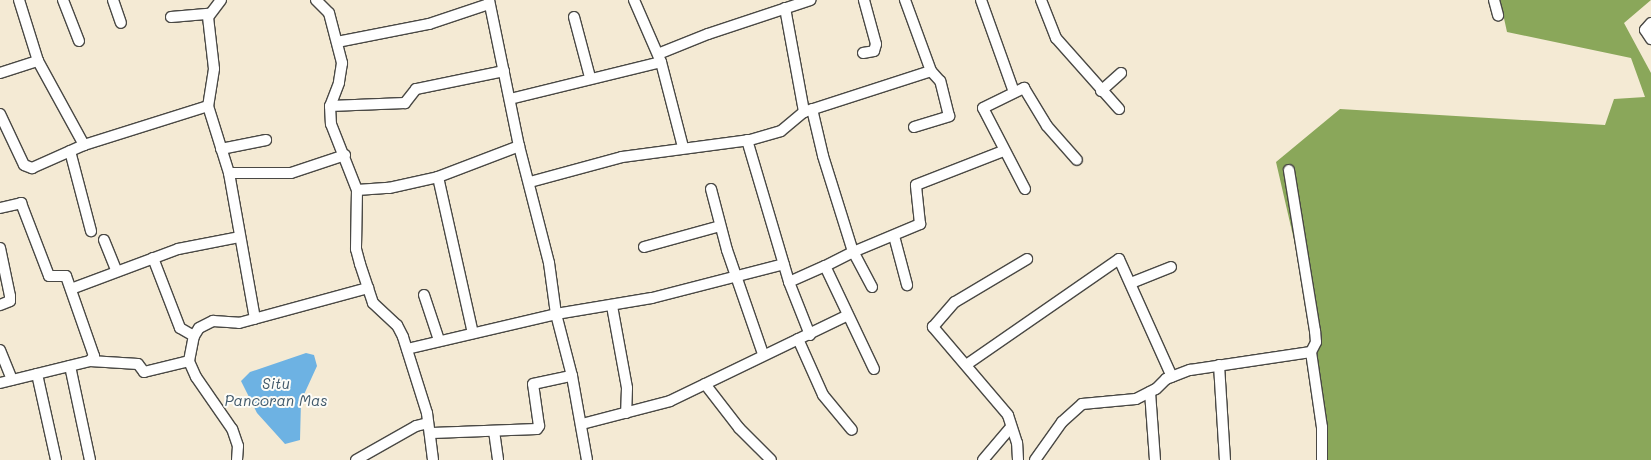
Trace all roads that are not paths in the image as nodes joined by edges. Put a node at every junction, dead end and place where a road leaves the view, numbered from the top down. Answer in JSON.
{"nodes":[{"id":1,"x":19,"y":0,"type":"edge"},
{"id":2,"x":63,"y":0,"type":"edge"},
{"id":3,"x":112,"y":0,"type":"edge"},
{"id":4,"x":221,"y":0,"type":"edge"},
{"id":5,"x":316,"y":0,"type":"edge"},
{"id":6,"x":634,"y":0,"type":"edge"},
{"id":7,"x":810,"y":0,"type":"edge"},
{"id":8,"x":864,"y":0,"type":"edge"},
{"id":9,"x":905,"y":0,"type":"edge"},
{"id":10,"x":981,"y":0,"type":"edge"},
{"id":11,"x":1040,"y":0,"type":"edge"},
{"id":12,"x":1494,"y":0,"type":"edge"},
{"id":13,"x":489,"y":2,"type":"edge"},
{"id":14,"x":785,"y":8,"type":"junction"},
{"id":15,"x":209,"y":14,"type":"junction"},
{"id":16,"x":1498,"y":15,"type":"dead end"},
{"id":17,"x":171,"y":17,"type":"dead end"},
{"id":18,"x":574,"y":17,"type":"dead end"},
{"id":19,"x":121,"y":22,"type":"dead end"},
{"id":20,"x":1651,"y":23,"type":"edge"},
{"id":21,"x":1651,"y":38,"type":"edge"},
{"id":22,"x":79,"y":41,"type":"dead end"},
{"id":23,"x":337,"y":42,"type":"junction"},
{"id":24,"x":863,"y":53,"type":"dead end"},
{"id":25,"x":660,"y":58,"type":"junction"},
{"id":26,"x":38,"y":60,"type":"junction"},
{"id":27,"x":504,"y":71,"type":"junction"},
{"id":28,"x":931,"y":71,"type":"junction"},
{"id":29,"x":0,"y":73,"type":"edge"},
{"id":30,"x":1121,"y":73,"type":"dead end"},
{"id":31,"x":590,"y":78,"type":"junction"},
{"id":32,"x":1101,"y":90,"type":"junction"},
{"id":33,"x":1014,"y":92,"type":"junction"},
{"id":34,"x":510,"y":99,"type":"junction"},
{"id":35,"x":208,"y":106,"type":"junction"},
{"id":36,"x":330,"y":106,"type":"junction"},
{"id":37,"x":1119,"y":109,"type":"dead end"},
{"id":38,"x":808,"y":111,"type":"junction"},
{"id":39,"x":0,"y":114,"type":"edge"},
{"id":40,"x":914,"y":127,"type":"dead end"},
{"id":41,"x":266,"y":140,"type":"dead end"},
{"id":42,"x":747,"y":140,"type":"junction"},
{"id":43,"x":84,"y":145,"type":"junction"},
{"id":44,"x":520,"y":146,"type":"junction"},
{"id":45,"x":683,"y":148,"type":"junction"},
{"id":46,"x":221,"y":149,"type":"junction"},
{"id":47,"x":70,"y":151,"type":"junction"},
{"id":48,"x":1003,"y":151,"type":"junction"},
{"id":49,"x":345,"y":155,"type":"junction"},
{"id":50,"x":1077,"y":160,"type":"dead end"},
{"id":51,"x":1289,"y":170,"type":"dead end"},
{"id":52,"x":229,"y":173,"type":"junction"},
{"id":53,"x":438,"y":177,"type":"junction"},
{"id":54,"x":530,"y":182,"type":"junction"},
{"id":55,"x":711,"y":189,"type":"dead end"},
{"id":56,"x":1026,"y":189,"type":"dead end"},
{"id":57,"x":357,"y":190,"type":"junction"},
{"id":58,"x":0,"y":208,"type":"edge"},
{"id":59,"x":720,"y":226,"type":"junction"},
{"id":60,"x":91,"y":231,"type":"dead end"},
{"id":61,"x":894,"y":236,"type":"junction"},
{"id":62,"x":239,"y":237,"type":"junction"},
{"id":63,"x":104,"y":240,"type":"dead end"},
{"id":64,"x":644,"y":247,"type":"dead end"},
{"id":65,"x":0,"y":248,"type":"edge"},
{"id":66,"x":853,"y":252,"type":"junction"},
{"id":67,"x":153,"y":258,"type":"junction"},
{"id":68,"x":1028,"y":259,"type":"dead end"},
{"id":69,"x":784,"y":264,"type":"junction"},
{"id":70,"x":825,"y":266,"type":"junction"},
{"id":71,"x":1171,"y":267,"type":"dead end"},
{"id":72,"x":116,"y":270,"type":"junction"},
{"id":73,"x":736,"y":279,"type":"junction"},
{"id":74,"x":789,"y":282,"type":"junction"},
{"id":75,"x":907,"y":284,"type":"dead end"},
{"id":76,"x":1131,"y":284,"type":"junction"},
{"id":77,"x":872,"y":287,"type":"dead end"},
{"id":78,"x":368,"y":288,"type":"junction"},
{"id":79,"x":71,"y":289,"type":"junction"},
{"id":80,"x":424,"y":295,"type":"dead end"},
{"id":81,"x":0,"y":305,"type":"edge"},
{"id":82,"x":612,"y":306,"type":"junction"},
{"id":83,"x":556,"y":314,"type":"junction"},
{"id":84,"x":846,"y":316,"type":"junction"},
{"id":85,"x":255,"y":319,"type":"junction"},
{"id":86,"x":473,"y":333,"type":"junction"},
{"id":87,"x":810,"y":335,"type":"junction"},
{"id":88,"x":194,"y":336,"type":"junction"},
{"id":89,"x":798,"y":339,"type":"junction"},
{"id":90,"x":440,"y":340,"type":"junction"},
{"id":91,"x":407,"y":349,"type":"junction"},
{"id":92,"x":1311,"y":352,"type":"junction"},
{"id":93,"x":763,"y":354,"type":"junction"},
{"id":94,"x":1,"y":355,"type":"edge"},
{"id":95,"x":90,"y":361,"type":"junction"},
{"id":96,"x":189,"y":361,"type":"junction"},
{"id":97,"x":966,"y":365,"type":"junction"},
{"id":98,"x":1219,"y":365,"type":"junction"},
{"id":99,"x":70,"y":366,"type":"junction"},
{"id":100,"x":874,"y":369,"type":"dead end"},
{"id":101,"x":37,"y":374,"type":"junction"},
{"id":102,"x":572,"y":376,"type":"junction"},
{"id":103,"x":1172,"y":377,"type":"junction"},
{"id":104,"x":12,"y":380,"type":"junction"},
{"id":105,"x":0,"y":383,"type":"edge"},
{"id":106,"x":705,"y":384,"type":"junction"},
{"id":107,"x":1150,"y":392,"type":"junction"},
{"id":108,"x":626,"y":413,"type":"junction"},
{"id":109,"x":582,"y":424,"type":"junction"},
{"id":110,"x":430,"y":428,"type":"junction"},
{"id":111,"x":1011,"y":428,"type":"junction"},
{"id":112,"x":852,"y":430,"type":"dead end"},
{"id":113,"x":494,"y":431,"type":"junction"},
{"id":114,"x":55,"y":460,"type":"edge"},
{"id":115,"x":90,"y":460,"type":"edge"},
{"id":116,"x":237,"y":460,"type":"edge"},
{"id":117,"x":356,"y":460,"type":"edge"},
{"id":118,"x":433,"y":460,"type":"edge"},
{"id":119,"x":498,"y":460,"type":"edge"},
{"id":120,"x":587,"y":460,"type":"edge"},
{"id":121,"x":771,"y":460,"type":"edge"},
{"id":122,"x":983,"y":460,"type":"edge"},
{"id":123,"x":1018,"y":460,"type":"edge"},
{"id":124,"x":1035,"y":460,"type":"edge"},
{"id":125,"x":1155,"y":460,"type":"edge"},
{"id":126,"x":1226,"y":460,"type":"edge"},
{"id":127,"x":1322,"y":460,"type":"edge"}],
"edges":[{"from":1,"to":26,"type":"street"},
{"from":2,"to":22,"type":"street"},
{"from":3,"to":19,"type":"street"},
{"from":4,"to":15,"type":"street"},
{"from":5,"to":23,"type":"street"},
{"from":6,"to":25,"type":"street"},
{"from":7,"to":14,"type":"street"},
{"from":8,"to":24,"type":"street"},
{"from":9,"to":28,"type":"street"},
{"from":10,"to":33,"type":"street"},
{"from":11,"to":32,"type":"street"},
{"from":12,"to":16,"type":"street"},
{"from":13,"to":23,"type":"street"},
{"from":13,"to":27,"type":"street"},
{"from":14,"to":25,"type":"street"},
{"from":14,"to":38,"type":"street"},
{"from":15,"to":17,"type":"street"},
{"from":15,"to":35,"type":"street"},
{"from":18,"to":31,"type":"street"},
{"from":20,"to":21,"type":"street"},
{"from":23,"to":36,"type":"street"},
{"from":25,"to":31,"type":"street"},
{"from":25,"to":45,"type":"street"},
{"from":26,"to":29,"type":"street"},
{"from":26,"to":43,"type":"street"},
{"from":27,"to":34,"type":"street"},
{"from":27,"to":36,"type":"street"},
{"from":28,"to":38,"type":"street"},
{"from":28,"to":40,"type":"street"},
{"from":30,"to":32,"type":"street"},
{"from":31,"to":34,"type":"street"},
{"from":32,"to":37,"type":"street"},
{"from":33,"to":48,"type":"street"},
{"from":33,"to":50,"type":"street"},
{"from":34,"to":44,"type":"street"},
{"from":35,"to":43,"type":"street"},
{"from":35,"to":46,"type":"street"},
{"from":36,"to":49,"type":"street"},
{"from":38,"to":42,"type":"street"},
{"from":38,"to":66,"type":"street"},
{"from":39,"to":47,"type":"street"},
{"from":41,"to":46,"type":"street"},
{"from":42,"to":45,"type":"street"},
{"from":42,"to":69,"type":"street"},
{"from":43,"to":47,"type":"street"},
{"from":44,"to":53,"type":"street"},
{"from":44,"to":54,"type":"street"},
{"from":45,"to":54,"type":"street"},
{"from":46,"to":52,"type":"street"},
{"from":47,"to":60,"type":"street"},
{"from":48,"to":56,"type":"street"},
{"from":48,"to":61,"type":"street"},
{"from":49,"to":52,"type":"street"},
{"from":49,"to":57,"type":"street"},
{"from":51,"to":92,"type":"street"},
{"from":52,"to":62,"type":"street"},
{"from":53,"to":57,"type":"street"},
{"from":53,"to":86,"type":"street"},
{"from":54,"to":83,"type":"street"},
{"from":55,"to":59,"type":"street"},
{"from":57,"to":78,"type":"street"},
{"from":58,"to":79,"type":"street"},
{"from":59,"to":64,"type":"street"},
{"from":59,"to":73,"type":"street"},
{"from":61,"to":66,"type":"street"},
{"from":61,"to":75,"type":"street"},
{"from":62,"to":67,"type":"street"},
{"from":62,"to":85,"type":"street"},
{"from":63,"to":72,"type":"street"},
{"from":65,"to":81,"type":"street"},
{"from":66,"to":70,"type":"street"},
{"from":66,"to":77,"type":"street"},
{"from":67,"to":72,"type":"street"},
{"from":67,"to":88,"type":"street"},
{"from":68,"to":97,"type":"street"},
{"from":69,"to":73,"type":"street"},
{"from":69,"to":74,"type":"street"},
{"from":70,"to":74,"type":"street"},
{"from":70,"to":84,"type":"street"},
{"from":71,"to":76,"type":"street"},
{"from":72,"to":79,"type":"street"},
{"from":73,"to":82,"type":"street"},
{"from":73,"to":93,"type":"street"},
{"from":74,"to":87,"type":"street"},
{"from":76,"to":97,"type":"street"},
{"from":76,"to":103,"type":"street"},
{"from":78,"to":85,"type":"street"},
{"from":78,"to":91,"type":"street"},
{"from":79,"to":95,"type":"street"},
{"from":80,"to":90,"type":"street"},
{"from":82,"to":83,"type":"street"},
{"from":82,"to":108,"type":"street"},
{"from":83,"to":86,"type":"street"},
{"from":83,"to":102,"type":"street"},
{"from":84,"to":87,"type":"street"},
{"from":84,"to":100,"type":"street"},
{"from":85,"to":88,"type":"street"},
{"from":86,"to":90,"type":"street"},
{"from":87,"to":89,"type":"street"},
{"from":88,"to":96,"type":"street"},
{"from":89,"to":93,"type":"street"},
{"from":89,"to":112,"type":"street"},
{"from":90,"to":91,"type":"street"},
{"from":91,"to":110,"type":"street"},
{"from":92,"to":98,"type":"street"},
{"from":92,"to":127,"type":"street"},
{"from":93,"to":106,"type":"street"},
{"from":94,"to":104,"type":"street"},
{"from":95,"to":96,"type":"street"},
{"from":95,"to":99,"type":"street"},
{"from":96,"to":116,"type":"street"},
{"from":97,"to":111,"type":"street"},
{"from":98,"to":103,"type":"street"},
{"from":98,"to":126,"type":"street"},
{"from":99,"to":101,"type":"street"},
{"from":99,"to":115,"type":"street"},
{"from":101,"to":104,"type":"street"},
{"from":101,"to":114,"type":"street"},
{"from":102,"to":109,"type":"street"},
{"from":102,"to":113,"type":"street"},
{"from":103,"to":107,"type":"street"},
{"from":104,"to":105,"type":"street"},
{"from":106,"to":108,"type":"street"},
{"from":106,"to":121,"type":"street"},
{"from":107,"to":124,"type":"street"},
{"from":107,"to":125,"type":"street"},
{"from":108,"to":109,"type":"street"},
{"from":109,"to":120,"type":"street"},
{"from":110,"to":113,"type":"street"},
{"from":110,"to":117,"type":"street"},
{"from":110,"to":118,"type":"street"},
{"from":111,"to":122,"type":"street"},
{"from":111,"to":123,"type":"street"},
{"from":113,"to":119,"type":"street"}]}
